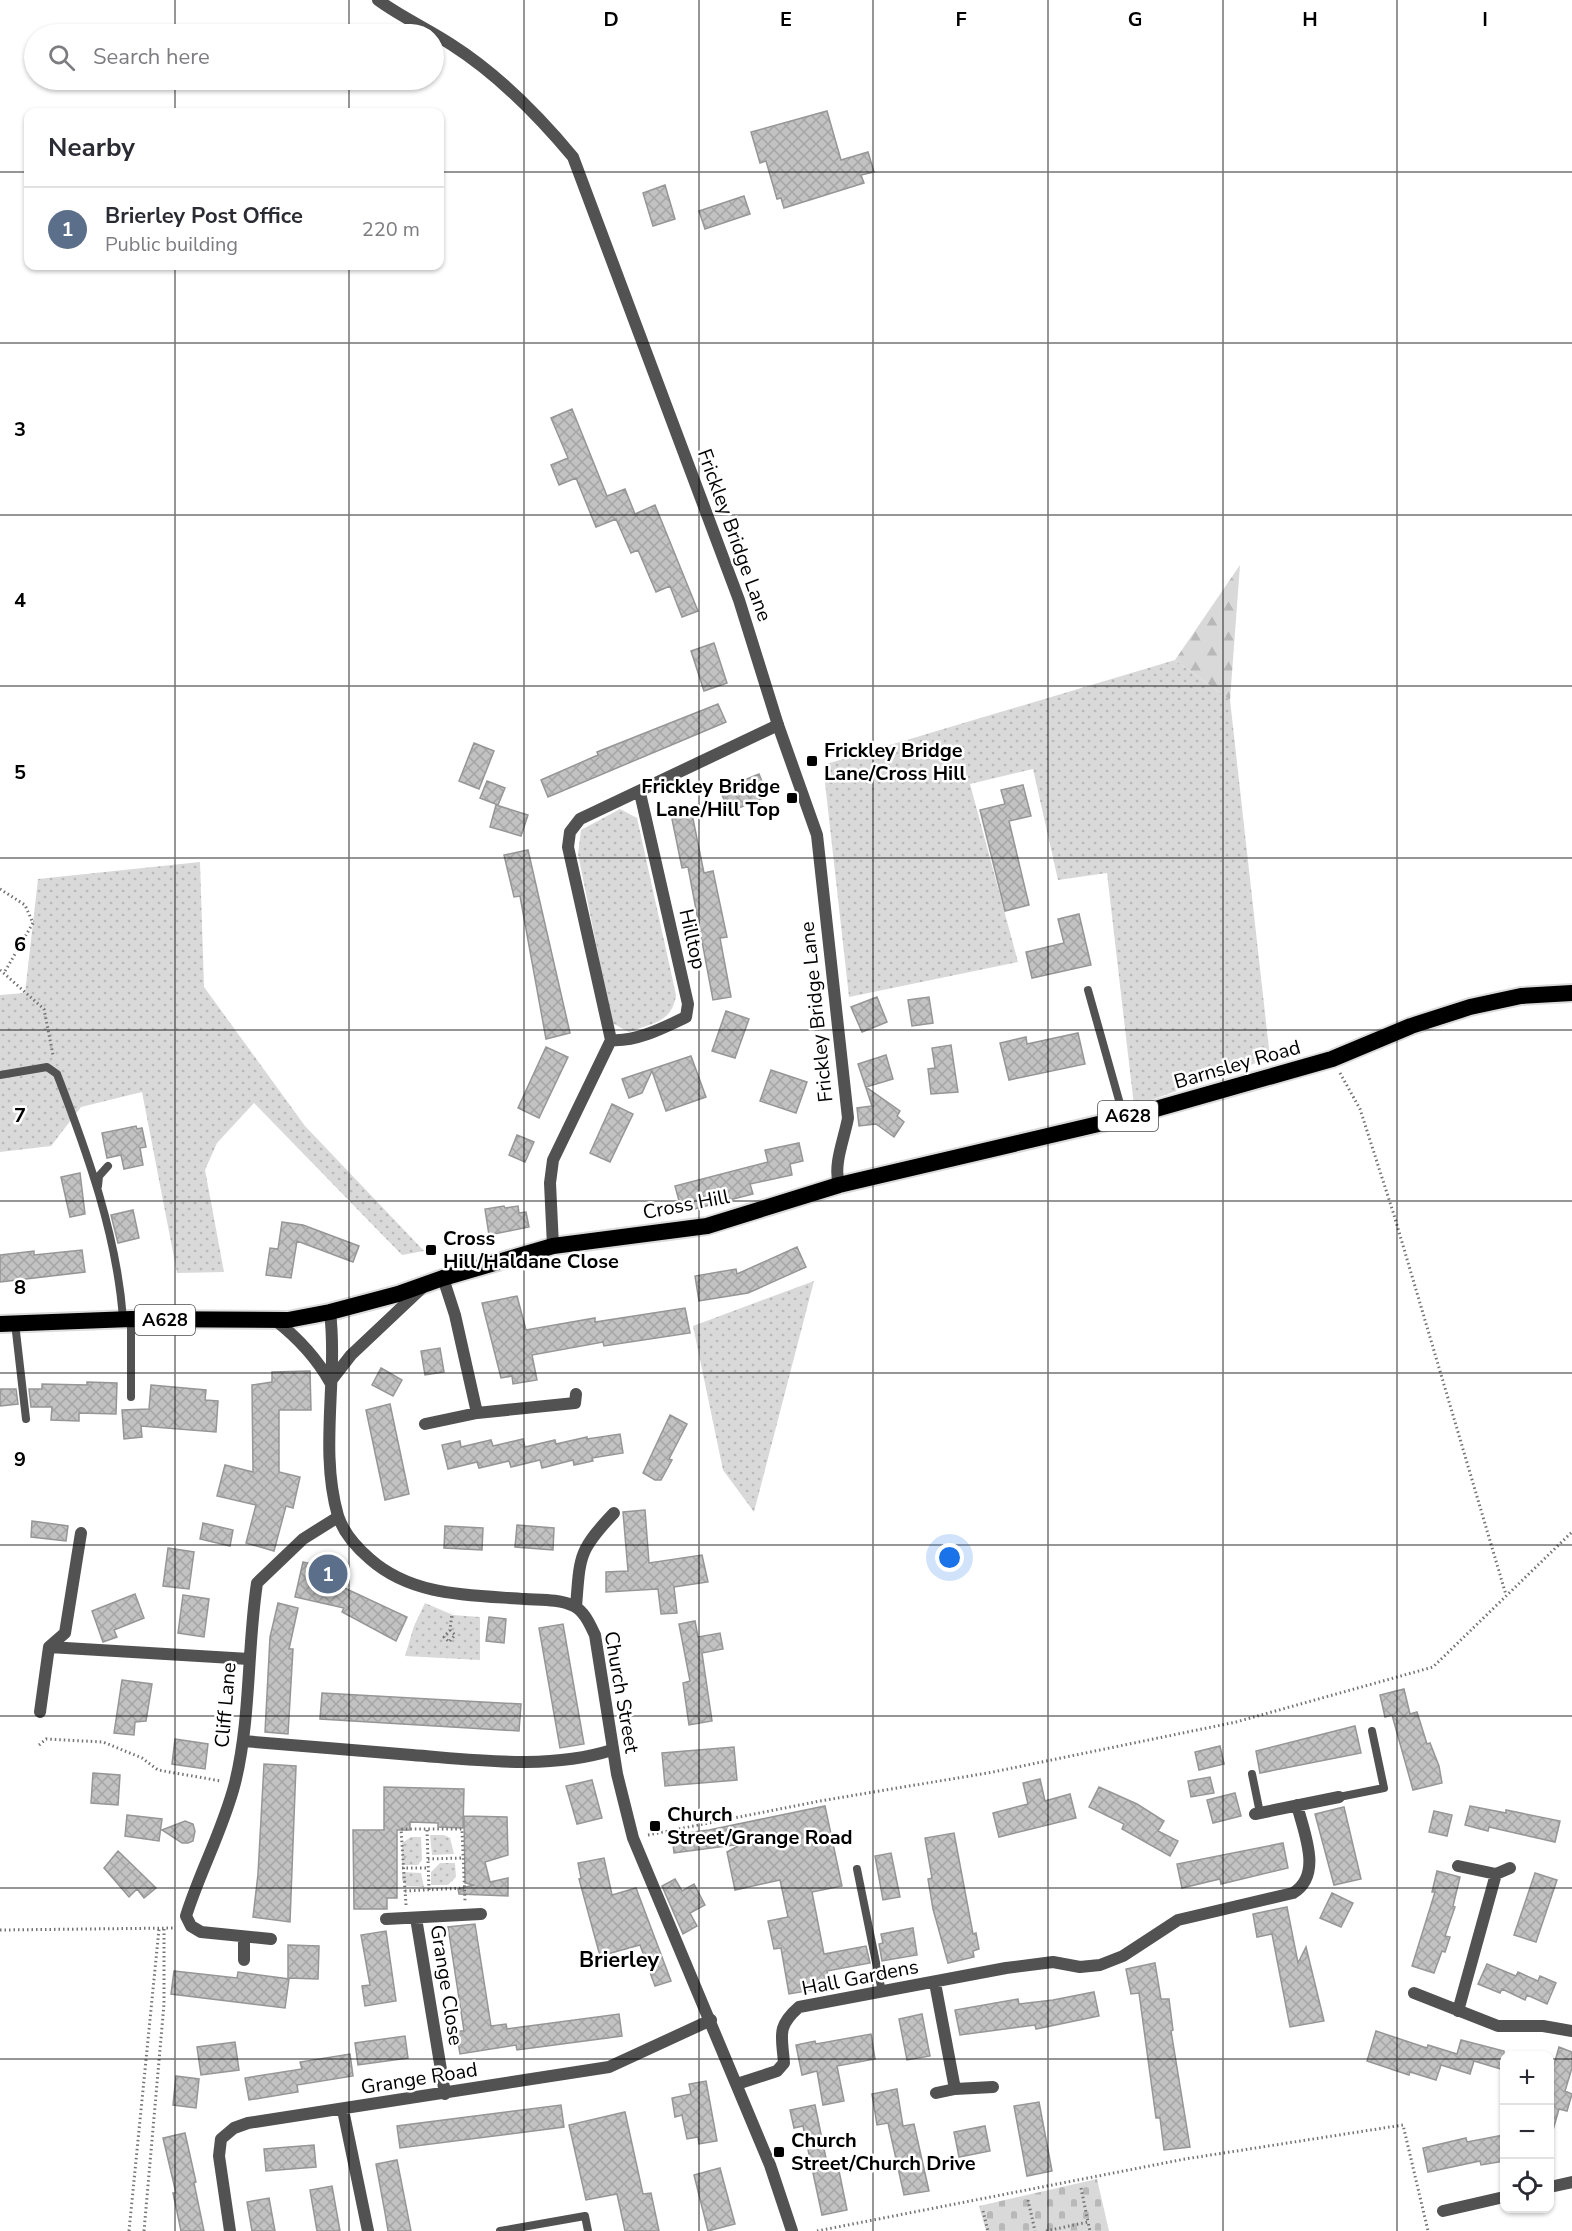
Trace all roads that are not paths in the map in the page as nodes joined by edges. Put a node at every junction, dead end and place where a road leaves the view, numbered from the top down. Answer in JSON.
{"nodes":[{"id":1,"x":378,"y":0,"type":"edge"},
{"id":2,"x":417,"y":24,"type":"edge"},
{"id":3,"x":444,"y":40,"type":"edge"},
{"id":4,"x":778,"y":725,"type":"junction"},
{"id":5,"x":640,"y":793,"type":"junction"},
{"id":6,"x":1088,"y":990,"type":"dead end"},
{"id":7,"x":1572,"y":993,"type":"edge"},
{"id":8,"x":611,"y":1040,"type":"junction"},
{"id":9,"x":0,"y":1075,"type":"edge"},
{"id":10,"x":1124,"y":1118,"type":"junction"},
{"id":11,"x":108,"y":1166,"type":"dead end"},
{"id":12,"x":839,"y":1185,"type":"junction"},
{"id":13,"x":97,"y":1190,"type":"junction"},
{"id":14,"x":553,"y":1246,"type":"junction"},
{"id":15,"x":443,"y":1278,"type":"junction"},
{"id":16,"x":425,"y":1285,"type":"junction"},
{"id":17,"x":330,"y":1312,"type":"junction"},
{"id":18,"x":127,"y":1319,"type":"junction"},
{"id":19,"x":275,"y":1320,"type":"junction"},
{"id":20,"x":8,"y":1323,"type":"edge"},
{"id":21,"x":330,"y":1382,"type":"junction"},
{"id":22,"x":576,"y":1394,"type":"dead end"},
{"id":23,"x":131,"y":1397,"type":"dead end"},
{"id":24,"x":477,"y":1413,"type":"junction"},
{"id":25,"x":26,"y":1419,"type":"dead end"},
{"id":26,"x":425,"y":1424,"type":"dead end"},
{"id":27,"x":614,"y":1513,"type":"dead end"},
{"id":28,"x":338,"y":1517,"type":"junction"},
{"id":29,"x":81,"y":1533,"type":"dead end"},
{"id":30,"x":576,"y":1607,"type":"junction"},
{"id":31,"x":49,"y":1647,"type":"junction"},
{"id":32,"x":249,"y":1659,"type":"junction"},
{"id":33,"x":40,"y":1712,"type":"dead end"},
{"id":34,"x":1372,"y":1731,"type":"dead end"},
{"id":35,"x":243,"y":1741,"type":"junction"},
{"id":36,"x":612,"y":1749,"type":"junction"},
{"id":37,"x":1251,"y":1774,"type":"dead end"},
{"id":38,"x":1339,"y":1797,"type":"joint"},
{"id":39,"x":1297,"y":1805,"type":"junction"},
{"id":40,"x":1257,"y":1814,"type":"joint"},
{"id":41,"x":1458,"y":1866,"type":"dead end"},
{"id":42,"x":1510,"y":1868,"type":"dead end"},
{"id":43,"x":857,"y":1869,"type":"dead end"},
{"id":44,"x":1496,"y":1874,"type":"junction"},
{"id":45,"x":481,"y":1914,"type":"dead end"},
{"id":46,"x":412,"y":1918,"type":"junction"},
{"id":47,"x":386,"y":1919,"type":"dead end"},
{"id":48,"x":244,"y":1937,"type":"junction"},
{"id":49,"x":271,"y":1939,"type":"dead end"},
{"id":50,"x":244,"y":1960,"type":"dead end"},
{"id":51,"x":935,"y":1983,"type":"junction"},
{"id":52,"x":882,"y":1992,"type":"junction"},
{"id":53,"x":1414,"y":1993,"type":"dead end"},
{"id":54,"x":1458,"y":2011,"type":"junction"},
{"id":55,"x":711,"y":2020,"type":"junction"},
{"id":56,"x":1572,"y":2031,"type":"edge"},
{"id":57,"x":737,"y":2084,"type":"junction"},
{"id":58,"x":993,"y":2087,"type":"dead end"},
{"id":59,"x":955,"y":2089,"type":"junction"},
{"id":60,"x":936,"y":2093,"type":"dead end"},
{"id":61,"x":445,"y":2094,"type":"junction"},
{"id":62,"x":343,"y":2110,"type":"junction"},
{"id":63,"x":1572,"y":2182,"type":"edge"},
{"id":64,"x":1554,"y":2186,"type":"edge"},
{"id":65,"x":1500,"y":2198,"type":"edge"},
{"id":66,"x":1443,"y":2211,"type":"dead end"},
{"id":67,"x":230,"y":2231,"type":"edge"},
{"id":68,"x":368,"y":2231,"type":"edge"},
{"id":69,"x":500,"y":2231,"type":"edge"},
{"id":70,"x":588,"y":2231,"type":"edge"},
{"id":71,"x":792,"y":2231,"type":"edge"}],
"edges":[{"from":1,"to":2,"type":"street","name":"Frickley Bridge Lane"},
{"from":3,"to":4,"type":"street","name":"Frickley Bridge Lane"},
{"from":4,"to":5,"type":"street"},
{"from":4,"to":12,"type":"street","name":"Frickley Bridge Lane"},
{"from":5,"to":8,"type":"street"},
{"from":5,"to":8,"type":"street","name":"Hilltop"},
{"from":6,"to":10,"type":"lane"},
{"from":7,"to":10,"type":"highway","name":"Barnsley Road","number":"A628"},
{"from":8,"to":14,"type":"street"},
{"from":9,"to":13,"type":"lane"},
{"from":10,"to":12,"type":"highway","name":"Barnsley Road","number":"A628"},
{"from":11,"to":13,"type":"lane"},
{"from":12,"to":14,"type":"highway","name":"Cross Hill","number":"A628"},
{"from":13,"to":18,"type":"lane"},
{"from":14,"to":15,"type":"highway","name":"Cross Hill","number":"A628"},
{"from":15,"to":16,"type":"highway","name":"Cross Hill","number":"A628"},
{"from":15,"to":24,"type":"street"},
{"from":16,"to":17,"type":"highway","name":"Cross Hill","number":"A628"},
{"from":16,"to":21,"type":"street"},
{"from":17,"to":19,"type":"highway","number":"A628"},
{"from":17,"to":21,"type":"street"},
{"from":18,"to":19,"type":"highway","number":"A628"},
{"from":18,"to":20,"type":"highway","number":"A628"},
{"from":18,"to":23,"type":"lane"},
{"from":19,"to":21,"type":"street"},
{"from":20,"to":25,"type":"lane"},
{"from":21,"to":28,"type":"street"},
{"from":22,"to":24,"type":"street"},
{"from":24,"to":26,"type":"street"},
{"from":27,"to":30,"type":"street"},
{"from":28,"to":30,"type":"street"},
{"from":28,"to":32,"type":"street","name":"Cliff Lane"},
{"from":29,"to":31,"type":"street"},
{"from":30,"to":36,"type":"street","name":"Church Street"},
{"from":31,"to":32,"type":"street"},
{"from":31,"to":33,"type":"street"},
{"from":32,"to":35,"type":"street","name":"Cliff Lane"},
{"from":34,"to":38,"type":"lane"},
{"from":35,"to":36,"type":"street"},
{"from":35,"to":48,"type":"street","name":"Cliff Lane"},
{"from":36,"to":55,"type":"street","name":"Church Street"},
{"from":37,"to":40,"type":"lane"},
{"from":38,"to":39,"type":"street"},
{"from":39,"to":40,"type":"street"},
{"from":39,"to":51,"type":"street","name":"Hall Gardens"},
{"from":41,"to":44,"type":"street"},
{"from":42,"to":44,"type":"street"},
{"from":43,"to":52,"type":"lane"},
{"from":44,"to":54,"type":"street"},
{"from":45,"to":46,"type":"street","name":"Grange Close"},
{"from":46,"to":47,"type":"street","name":"Grange Close"},
{"from":46,"to":61,"type":"street","name":"Grange Close"},
{"from":48,"to":49,"type":"street"},
{"from":48,"to":50,"type":"street"},
{"from":51,"to":52,"type":"street","name":"Hall Gardens"},
{"from":51,"to":59,"type":"street"},
{"from":52,"to":57,"type":"street","name":"Hall Gardens"},
{"from":53,"to":54,"type":"street"},
{"from":54,"to":56,"type":"street"},
{"from":55,"to":57,"type":"street","name":"Church Street"},
{"from":55,"to":61,"type":"street","name":"Grange Road"},
{"from":57,"to":71,"type":"street","name":"Church Street"},
{"from":58,"to":59,"type":"street"},
{"from":59,"to":60,"type":"street"},
{"from":61,"to":62,"type":"street","name":"Grange Road"},
{"from":62,"to":67,"type":"street","name":"Grange Road"},
{"from":62,"to":68,"type":"street"},
{"from":63,"to":64,"type":"street"},
{"from":65,"to":66,"type":"street"},
{"from":69,"to":70,"type":"lane"}]}
